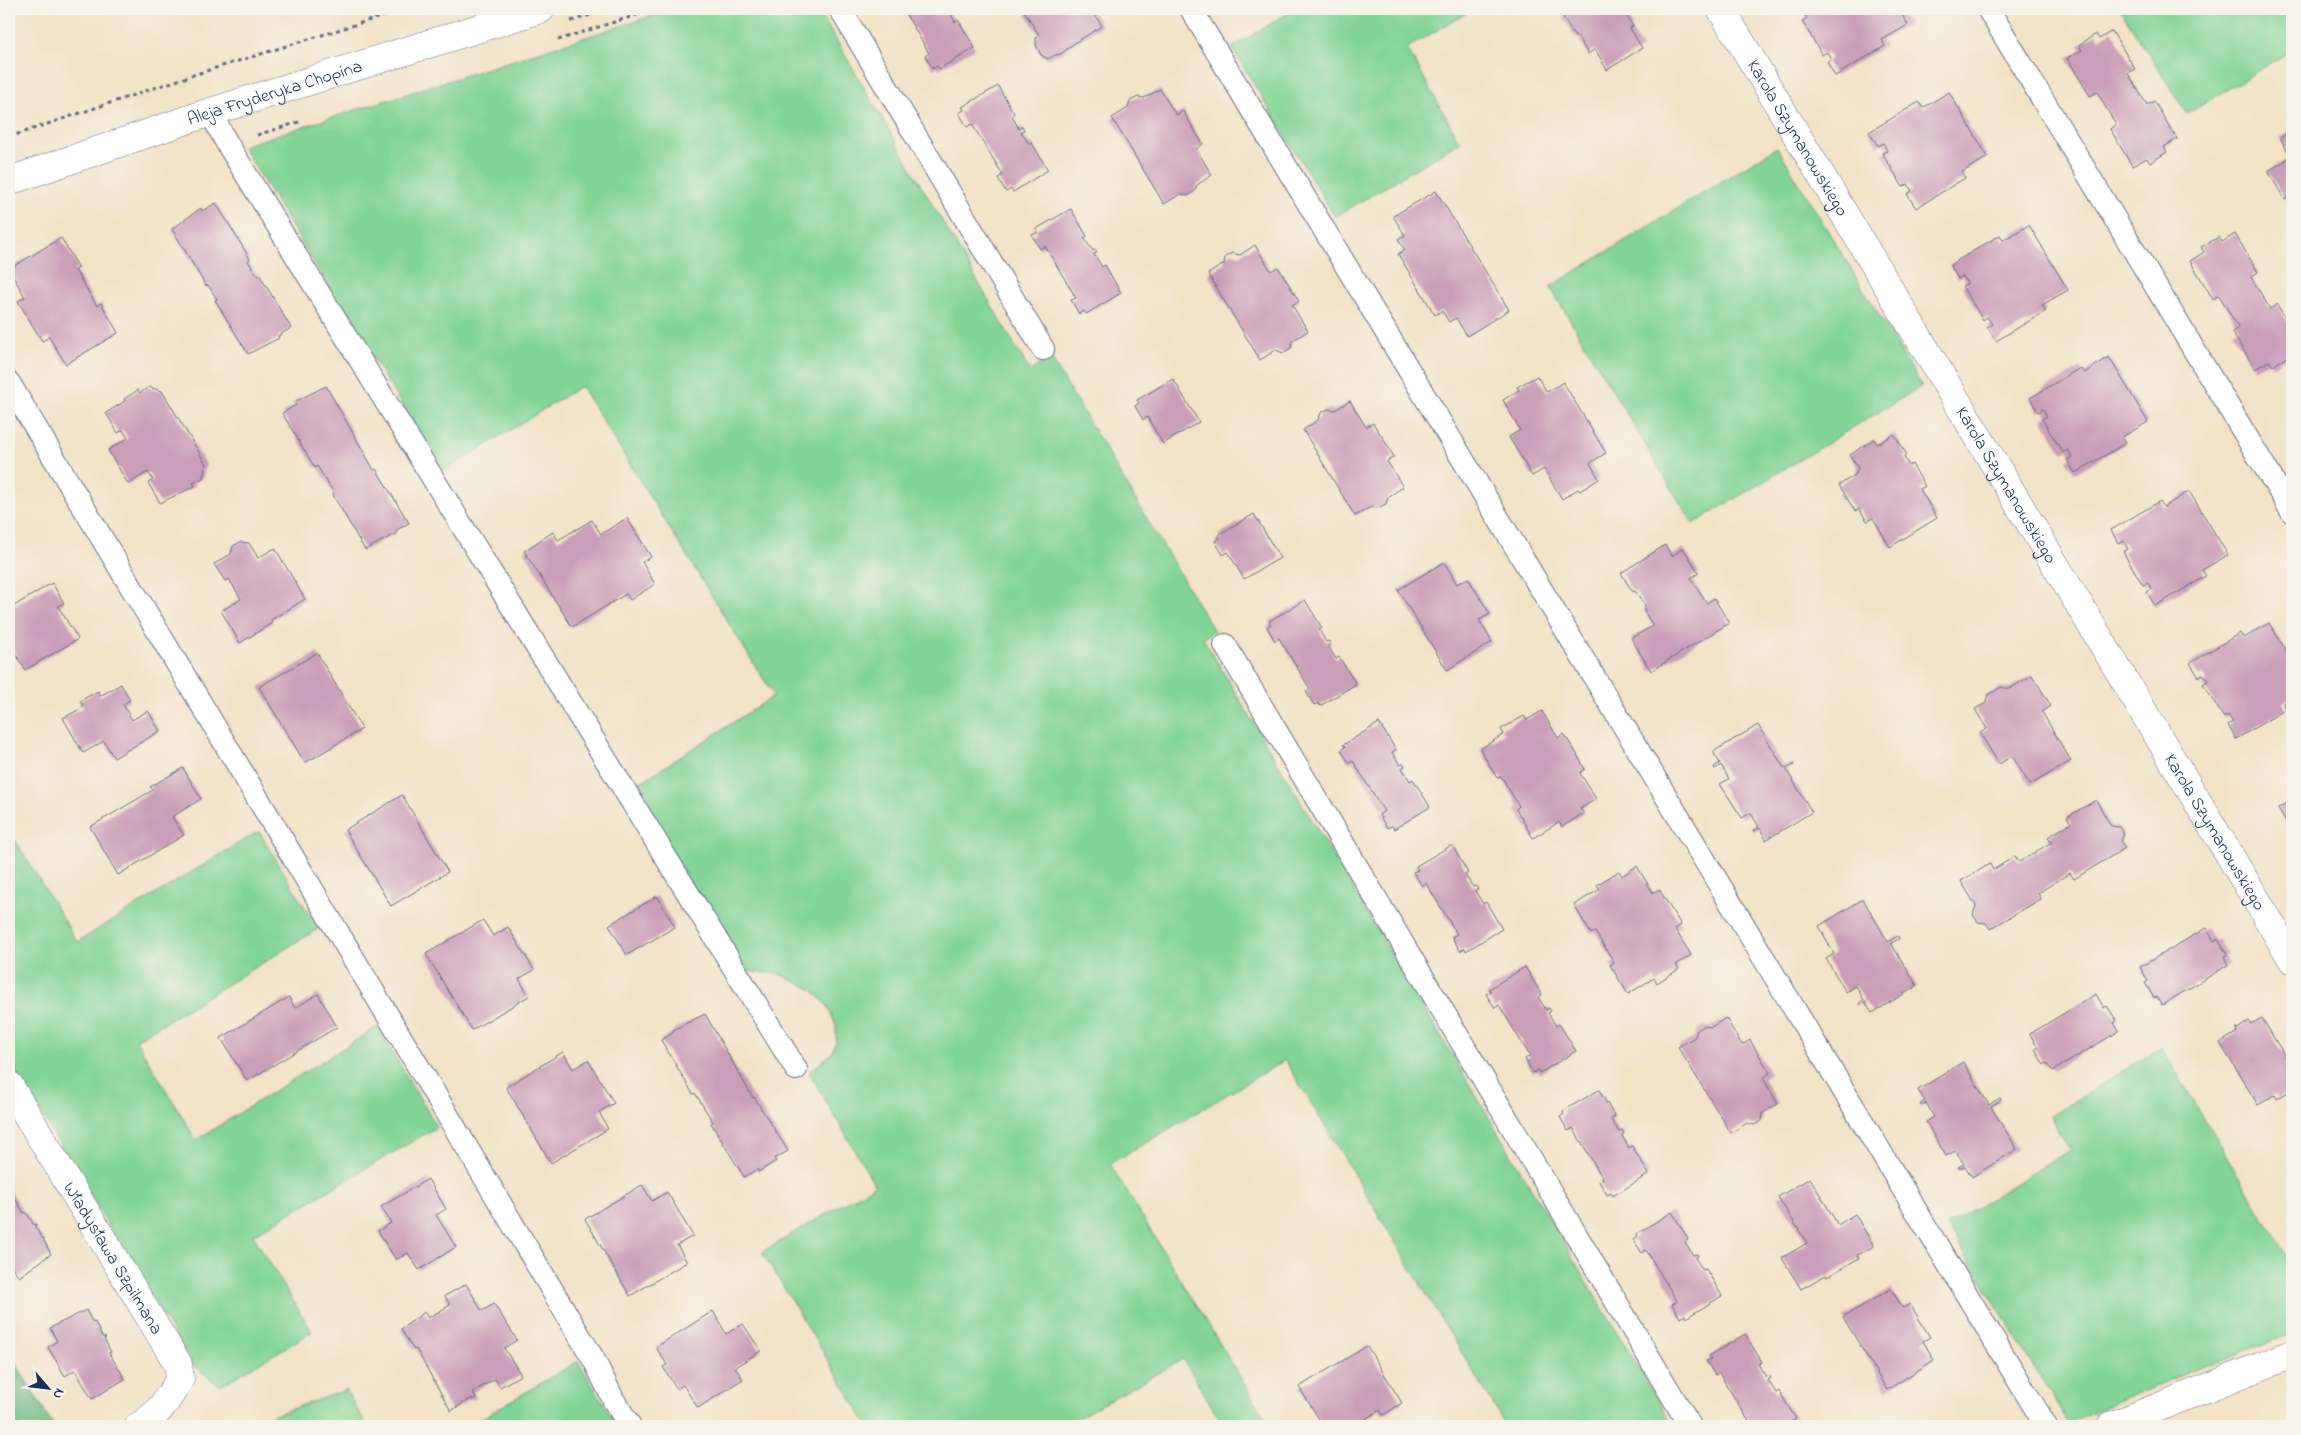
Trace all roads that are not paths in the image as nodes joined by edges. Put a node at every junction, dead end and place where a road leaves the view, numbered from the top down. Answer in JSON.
{"nodes":[{"id":1,"x":541,"y":9,"type":"edge"},
{"id":2,"x":840,"y":9,"type":"edge"},
{"id":3,"x":1191,"y":9,"type":"edge"},
{"id":4,"x":1721,"y":9,"type":"edge"},
{"id":5,"x":1988,"y":9,"type":"edge"},
{"id":6,"x":210,"y":112,"type":"junction"},
{"id":7,"x":9,"y":181,"type":"edge"},
{"id":8,"x":1043,"y":349,"type":"dead end"},
{"id":9,"x":9,"y":383,"type":"edge"},
{"id":10,"x":2292,"y":512,"type":"edge"},
{"id":11,"x":1225,"y":645,"type":"dead end"},
{"id":12,"x":2292,"y":960,"type":"edge"},
{"id":13,"x":796,"y":1069,"type":"dead end"},
{"id":14,"x":9,"y":1084,"type":"edge"},
{"id":15,"x":2292,"y":1354,"type":"edge"},
{"id":16,"x":2120,"y":1425,"type":"edge"},
{"id":17,"x":139,"y":1426,"type":"edge"},
{"id":18,"x":630,"y":1426,"type":"edge"},
{"id":19,"x":1690,"y":1426,"type":"edge"},
{"id":20,"x":2046,"y":1426,"type":"edge"}],
"edges":[{"from":1,"to":6,"type":"street","name":"Aleja Fryderyka Chopina"},
{"from":2,"to":8,"type":"lane"},
{"from":3,"to":20,"type":"lane"},
{"from":4,"to":12,"type":"street","name":"Karola Szymanowskiego"},
{"from":5,"to":10,"type":"lane"},
{"from":6,"to":7,"type":"street","name":"Aleja Fryderyka Chopina"},
{"from":6,"to":13,"type":"lane"},
{"from":9,"to":18,"type":"lane"},
{"from":11,"to":19,"type":"lane"},
{"from":14,"to":17,"type":"street","name":"Władysława Szpilmana"},
{"from":15,"to":16,"type":"street"}]}
